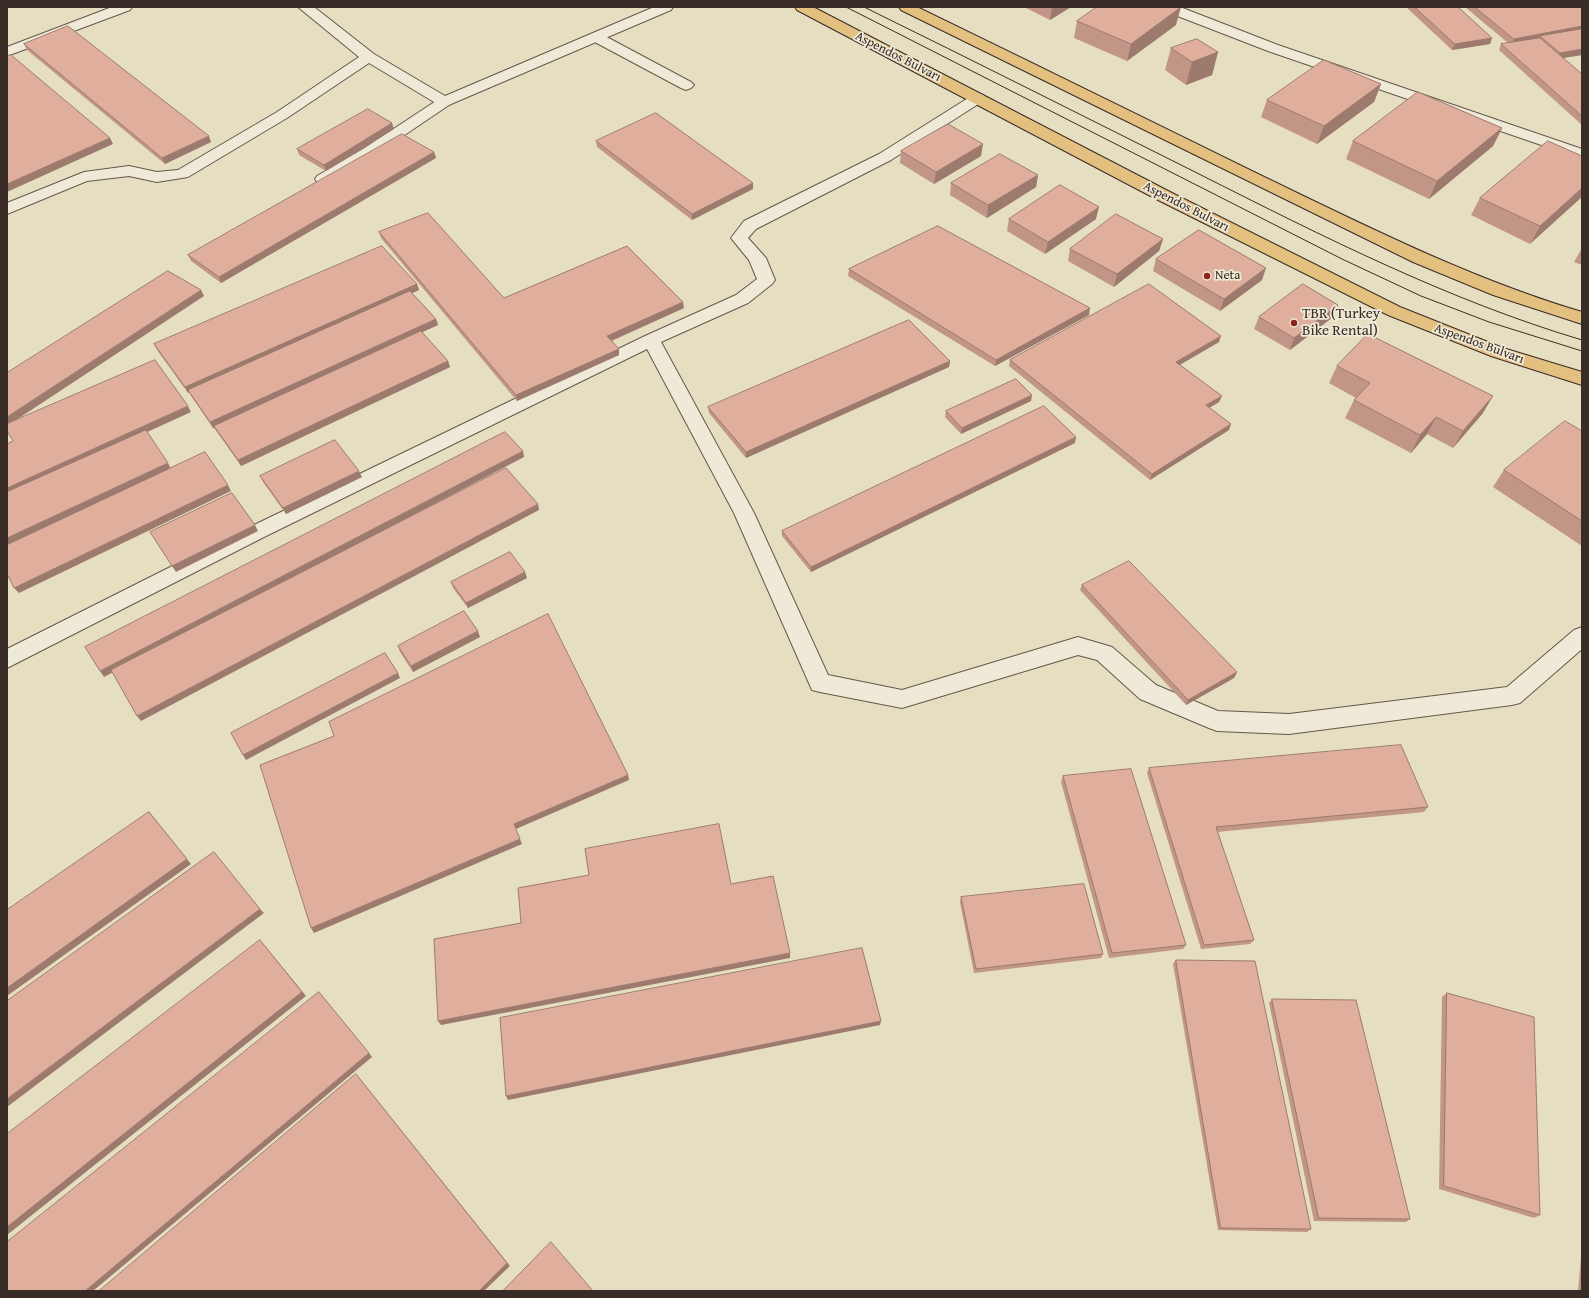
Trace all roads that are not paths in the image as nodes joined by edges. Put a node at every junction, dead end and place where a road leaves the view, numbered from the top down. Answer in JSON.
{"nodes":[{"id":1,"x":124,"y":7,"type":"edge"},
{"id":2,"x":305,"y":7,"type":"edge"},
{"id":3,"x":666,"y":7,"type":"edge"},
{"id":4,"x":802,"y":7,"type":"edge"},
{"id":5,"x":906,"y":7,"type":"edge"},
{"id":6,"x":1167,"y":7,"type":"edge"},
{"id":7,"x":596,"y":37,"type":"junction"},
{"id":8,"x":7,"y":52,"type":"edge"},
{"id":9,"x":369,"y":57,"type":"junction"},
{"id":10,"x":686,"y":86,"type":"dead end"},
{"id":11,"x":978,"y":98,"type":"junction"},
{"id":12,"x":444,"y":102,"type":"junction"},
{"id":13,"x":1582,"y":154,"type":"edge"},
{"id":14,"x":310,"y":187,"type":"edge"},
{"id":15,"x":7,"y":209,"type":"edge"},
{"id":16,"x":1582,"y":318,"type":"edge"},
{"id":17,"x":651,"y":340,"type":"junction"},
{"id":18,"x":1582,"y":379,"type":"edge"},
{"id":19,"x":1582,"y":636,"type":"edge"},
{"id":20,"x":7,"y":659,"type":"edge"}],
"edges":[{"from":1,"to":8,"type":"street"},
{"from":2,"to":9,"type":"street"},
{"from":3,"to":7,"type":"street"},
{"from":4,"to":11,"type":"main road","name":"Aspendos Bulvarı"},
{"from":5,"to":16,"type":"main road"},
{"from":6,"to":13,"type":"street"},
{"from":7,"to":10,"type":"street"},
{"from":7,"to":12,"type":"street"},
{"from":9,"to":12,"type":"street"},
{"from":9,"to":15,"type":"street"},
{"from":11,"to":17,"type":"street"},
{"from":11,"to":18,"type":"main road","name":"Aspendos Bulvarı"},
{"from":12,"to":14,"type":"street"},
{"from":17,"to":19,"type":"street"},
{"from":17,"to":20,"type":"street"}]}
